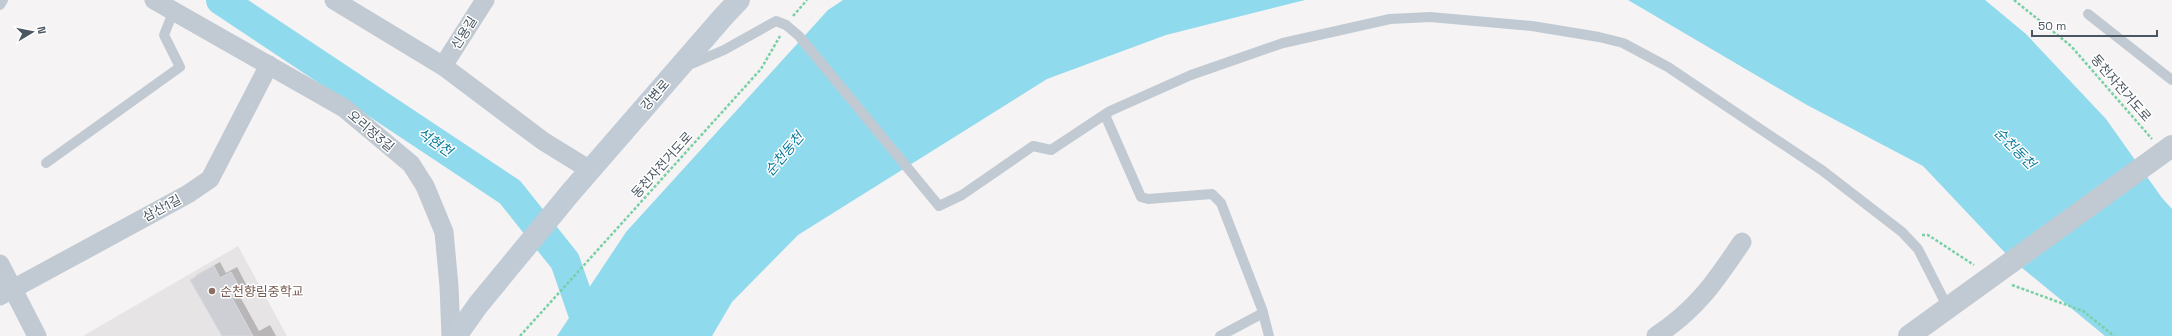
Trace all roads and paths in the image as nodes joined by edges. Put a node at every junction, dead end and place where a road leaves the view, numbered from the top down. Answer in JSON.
{"nodes":[{"id":1,"x":3,"y":0,"type":"edge"},
{"id":2,"x":154,"y":0,"type":"edge"},
{"id":3,"x":334,"y":0,"type":"edge"},
{"id":4,"x":485,"y":0,"type":"edge"},
{"id":5,"x":740,"y":0,"type":"edge"},
{"id":6,"x":807,"y":0,"type":"edge"},
{"id":7,"x":2014,"y":0,"type":"edge"},
{"id":8,"x":0,"y":5,"type":"edge"},
{"id":9,"x":174,"y":10,"type":"junction"},
{"id":10,"x":2088,"y":14,"type":"dead end"},
{"id":11,"x":786,"y":25,"type":"junction"},
{"id":12,"x":269,"y":65,"type":"junction"},
{"id":13,"x":443,"y":66,"type":"junction"},
{"id":14,"x":678,"y":69,"type":"junction"},
{"id":15,"x":2172,"y":80,"type":"edge"},
{"id":16,"x":1105,"y":115,"type":"junction"},
{"id":17,"x":2164,"y":145,"type":"edge"},
{"id":18,"x":46,"y":163,"type":"dead end"},
{"id":19,"x":590,"y":170,"type":"junction"},
{"id":20,"x":1742,"y":242,"type":"dead end"},
{"id":21,"x":0,"y":264,"type":"edge"},
{"id":22,"x":6,"y":293,"type":"edge"},
{"id":23,"x":1948,"y":308,"type":"junction"},
{"id":24,"x":1263,"y":313,"type":"junction"},
{"id":25,"x":37,"y":336,"type":"edge"},
{"id":26,"x":451,"y":336,"type":"edge"},
{"id":27,"x":456,"y":336,"type":"edge"},
{"id":28,"x":520,"y":336,"type":"edge"},
{"id":29,"x":1220,"y":336,"type":"edge"},
{"id":30,"x":1269,"y":336,"type":"edge"},
{"id":31,"x":1656,"y":336,"type":"edge"},
{"id":32,"x":1909,"y":336,"type":"edge"}],
"edges":[{"from":1,"to":8,"type":"lane"},
{"from":2,"to":9,"type":"street","name":"오리정3길"},
{"from":3,"to":13,"type":"street"},
{"from":4,"to":13,"type":"street","name":"신용길"},
{"from":5,"to":14,"type":"main road","name":"강변로"},
{"from":6,"to":11,"type":"path","name":"동천자전거도로"},
{"from":7,"to":17,"type":"path","name":"동천자전거도로"},
{"from":9,"to":12,"type":"street","name":"오리정3길"},
{"from":9,"to":18,"type":"lane"},
{"from":10,"to":15,"type":"lane"},
{"from":11,"to":14,"type":"lane"},
{"from":11,"to":16,"type":"lane"},
{"from":11,"to":28,"type":"path","name":"동천자전거도로"},
{"from":12,"to":22,"type":"street","name":"삼산1길"},
{"from":12,"to":26,"type":"street","name":"오리정3길"},
{"from":13,"to":19,"type":"street"},
{"from":14,"to":19,"type":"main road","name":"강변로"},
{"from":16,"to":23,"type":"lane"},
{"from":16,"to":24,"type":"lane"},
{"from":17,"to":23,"type":"street"},
{"from":19,"to":27,"type":"main road","name":"강변로"},
{"from":20,"to":31,"type":"street"},
{"from":21,"to":22,"type":"street"},
{"from":22,"to":25,"type":"street"},
{"from":23,"to":32,"type":"street"},
{"from":24,"to":29,"type":"lane"},
{"from":24,"to":30,"type":"lane"}]}
